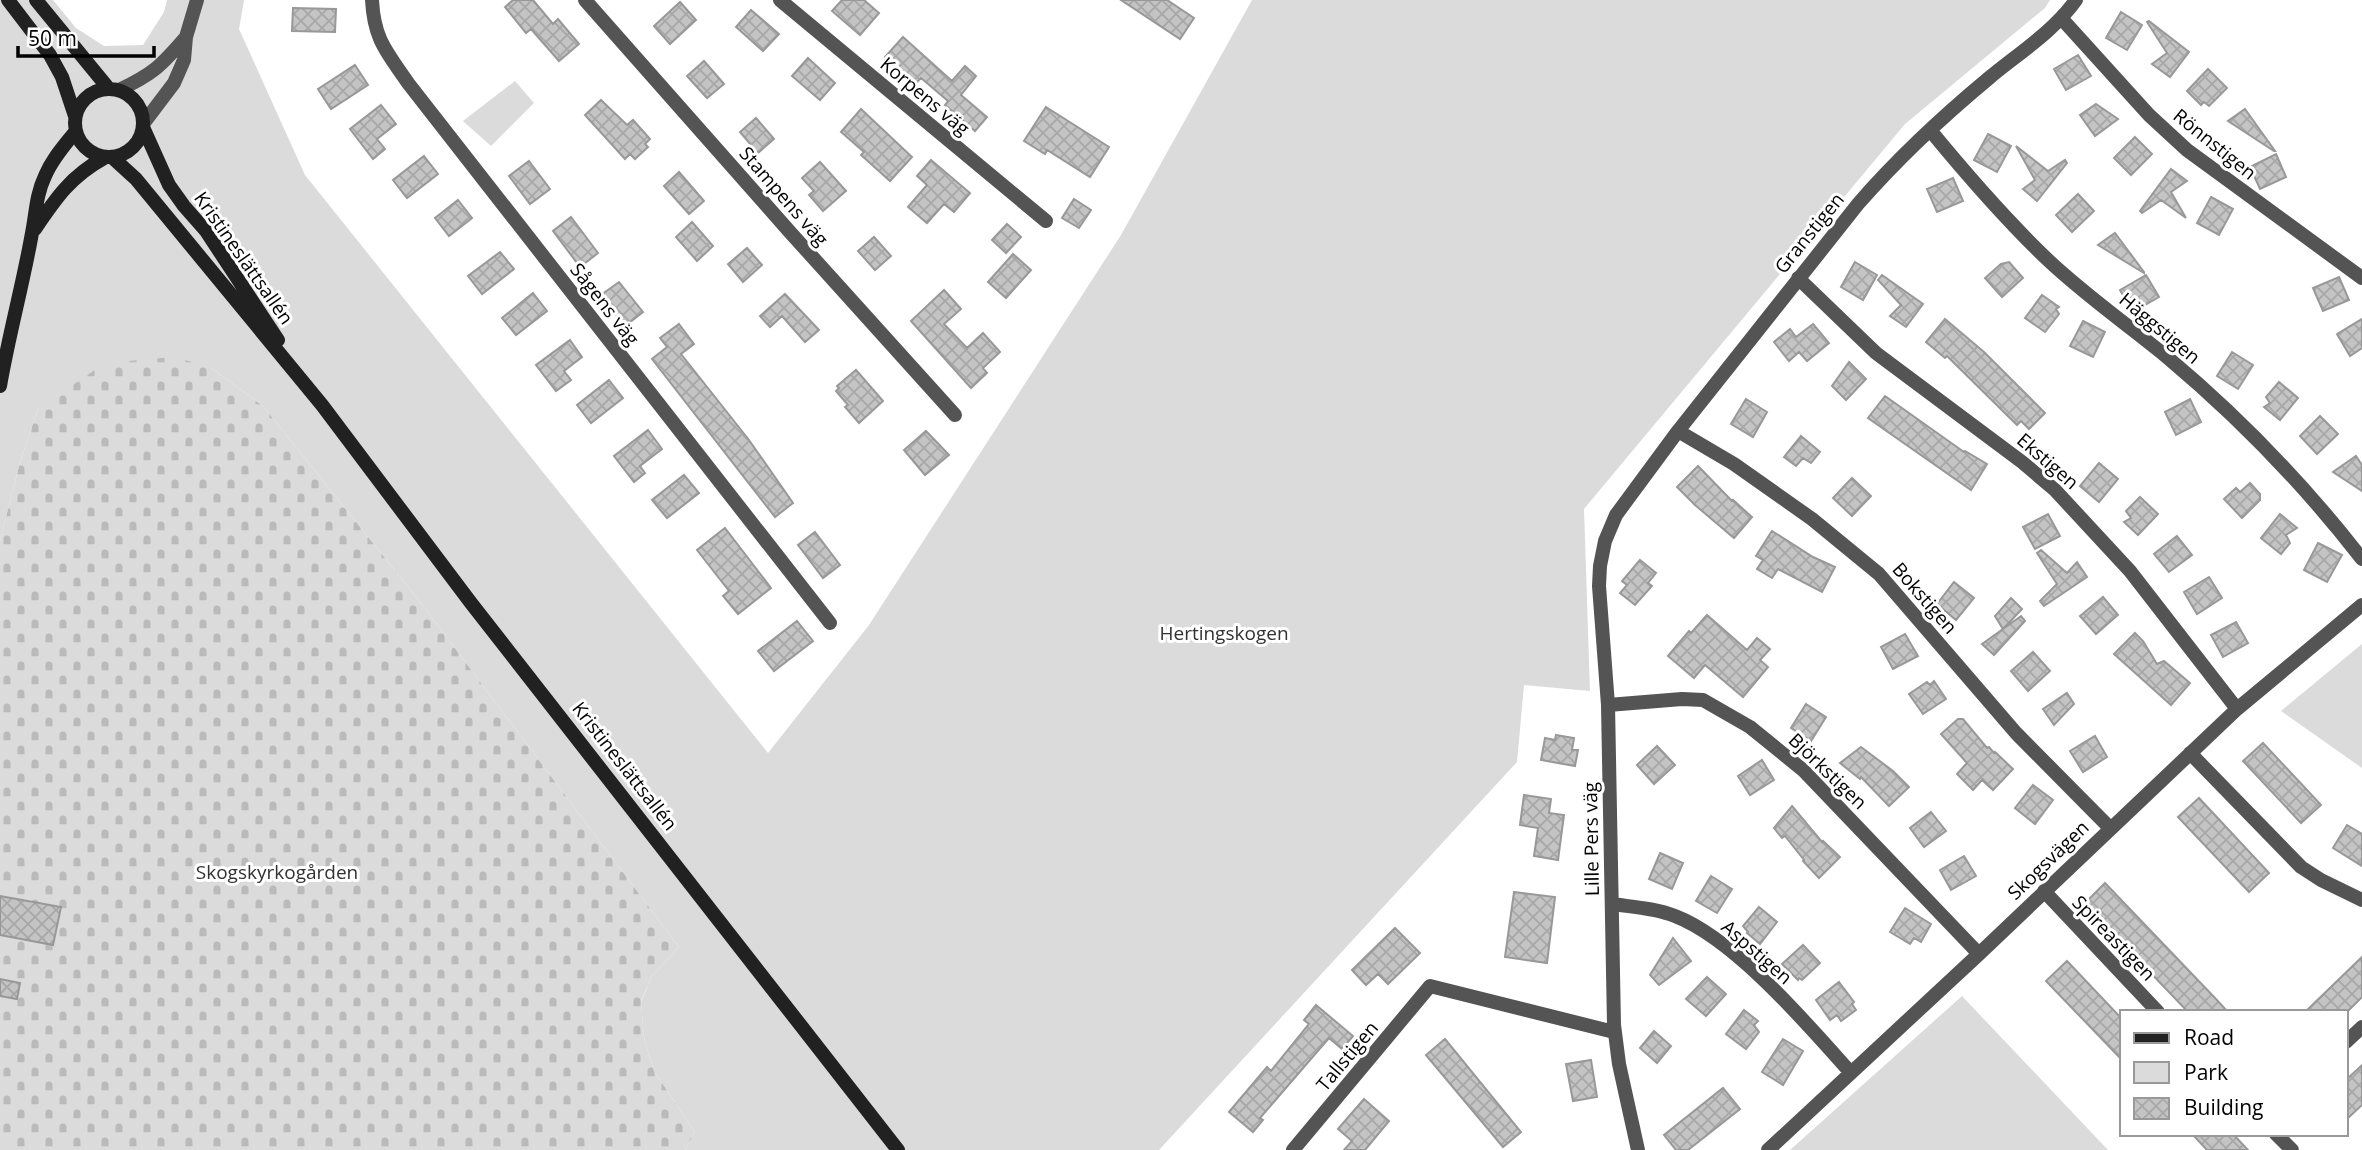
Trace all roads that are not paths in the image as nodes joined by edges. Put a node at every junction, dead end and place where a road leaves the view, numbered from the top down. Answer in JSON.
{"nodes":[{"id":1,"x":8,"y":0,"type":"edge"},
{"id":2,"x":36,"y":0,"type":"edge"},
{"id":3,"x":197,"y":0,"type":"edge"},
{"id":4,"x":372,"y":0,"type":"edge"},
{"id":5,"x":585,"y":0,"type":"edge"},
{"id":6,"x":780,"y":0,"type":"edge"},
{"id":7,"x":2076,"y":0,"type":"edge"},
{"id":8,"x":2062,"y":19,"type":"junction"},
{"id":9,"x":186,"y":37,"type":"junction"},
{"id":10,"x":114,"y":89,"type":"junction"},
{"id":11,"x":75,"y":116,"type":"junction"},
{"id":12,"x":143,"y":126,"type":"junction"},
{"id":13,"x":1930,"y":130,"type":"junction"},
{"id":14,"x":75,"y":132,"type":"junction"},
{"id":15,"x":108,"y":158,"type":"junction"},
{"id":16,"x":1046,"y":221,"type":"dead end"},
{"id":17,"x":32,"y":233,"type":"junction"},
{"id":18,"x":1798,"y":278,"type":"junction"},
{"id":19,"x":2362,"y":278,"type":"edge"},
{"id":20,"x":0,"y":386,"type":"edge"},
{"id":21,"x":322,"y":405,"type":"junction"},
{"id":22,"x":955,"y":415,"type":"dead end"},
{"id":23,"x":1678,"y":431,"type":"junction"},
{"id":24,"x":1611,"y":526,"type":"joint"},
{"id":25,"x":2362,"y":559,"type":"edge"},
{"id":26,"x":2362,"y":605,"type":"edge"},
{"id":27,"x":830,"y":622,"type":"dead end"},
{"id":28,"x":1608,"y":705,"type":"junction"},
{"id":29,"x":2237,"y":709,"type":"junction"},
{"id":30,"x":2190,"y":753,"type":"junction"},
{"id":31,"x":2110,"y":828,"type":"junction"},
{"id":32,"x":2044,"y":891,"type":"junction"},
{"id":33,"x":2362,"y":900,"type":"edge"},
{"id":34,"x":1612,"y":904,"type":"junction"},
{"id":35,"x":1979,"y":954,"type":"junction"},
{"id":36,"x":2156,"y":1010,"type":"edge"},
{"id":37,"x":2362,"y":1027,"type":"edge"},
{"id":38,"x":1614,"y":1032,"type":"junction"},
{"id":39,"x":2348,"y":1040,"type":"edge"},
{"id":40,"x":1851,"y":1073,"type":"junction"},
{"id":41,"x":2278,"y":1136,"type":"edge"},
{"id":42,"x":898,"y":1150,"type":"edge"},
{"id":43,"x":1293,"y":1150,"type":"edge"},
{"id":44,"x":1638,"y":1150,"type":"edge"},
{"id":45,"x":1768,"y":1150,"type":"edge"},
{"id":46,"x":2292,"y":1150,"type":"edge"}],
"edges":[{"from":1,"to":11,"type":"street"},
{"from":2,"to":10,"type":"street"},
{"from":3,"to":9,"type":"street"},
{"from":4,"to":27,"type":"street","name":"Sågens väg"},
{"from":5,"to":22,"type":"street","name":"Stampens väg"},
{"from":6,"to":16,"type":"street","name":"Korpens väg"},
{"from":7,"to":8,"type":"street","name":"Granstigen"},
{"from":8,"to":13,"type":"street","name":"Granstigen"},
{"from":8,"to":19,"type":"street","name":"Rönnstigen"},
{"from":9,"to":10,"type":"street"},
{"from":9,"to":12,"type":"street"},
{"from":10,"to":11,"type":"street"},
{"from":10,"to":12,"type":"street"},
{"from":11,"to":14,"type":"street"},
{"from":12,"to":15,"type":"street"},
{"from":12,"to":21,"type":"street","name":"Kristineslättsallén"},
{"from":13,"to":18,"type":"street","name":"Granstigen"},
{"from":13,"to":25,"type":"street","name":"Häggstigen"},
{"from":14,"to":15,"type":"street"},
{"from":14,"to":17,"type":"street"},
{"from":15,"to":17,"type":"street"},
{"from":15,"to":21,"type":"street","name":"Kristineslättsallén"},
{"from":17,"to":20,"type":"street"},
{"from":18,"to":23,"type":"street","name":"Granstigen"},
{"from":18,"to":29,"type":"street","name":"Ekstigen"},
{"from":21,"to":42,"type":"street","name":"Kristineslättsallén"},
{"from":23,"to":24,"type":"street","name":"Granstigen"},
{"from":23,"to":31,"type":"street","name":"Bokstigen"},
{"from":24,"to":28,"type":"street","name":"Lille Pers väg"},
{"from":26,"to":29,"type":"street","name":"Skogsvägen"},
{"from":28,"to":34,"type":"street","name":"Lille Pers väg"},
{"from":28,"to":35,"type":"street","name":"Björkstigen"},
{"from":29,"to":30,"type":"street","name":"Skogsvägen"},
{"from":30,"to":31,"type":"street","name":"Skogsvägen"},
{"from":30,"to":33,"type":"street"},
{"from":31,"to":32,"type":"street","name":"Skogsvägen"},
{"from":32,"to":35,"type":"street","name":"Skogsvägen"},
{"from":32,"to":36,"type":"street","name":"Spireastigen"},
{"from":34,"to":38,"type":"street","name":"Lille Pers väg"},
{"from":34,"to":40,"type":"street","name":"Aspstigen"},
{"from":35,"to":40,"type":"street","name":"Skogsvägen"},
{"from":37,"to":39,"type":"street"},
{"from":38,"to":43,"type":"street","name":"Tallstigen"},
{"from":38,"to":44,"type":"street","name":"Lille Pers väg"},
{"from":40,"to":45,"type":"street","name":"Skogsvägen"},
{"from":41,"to":46,"type":"street"}]}
